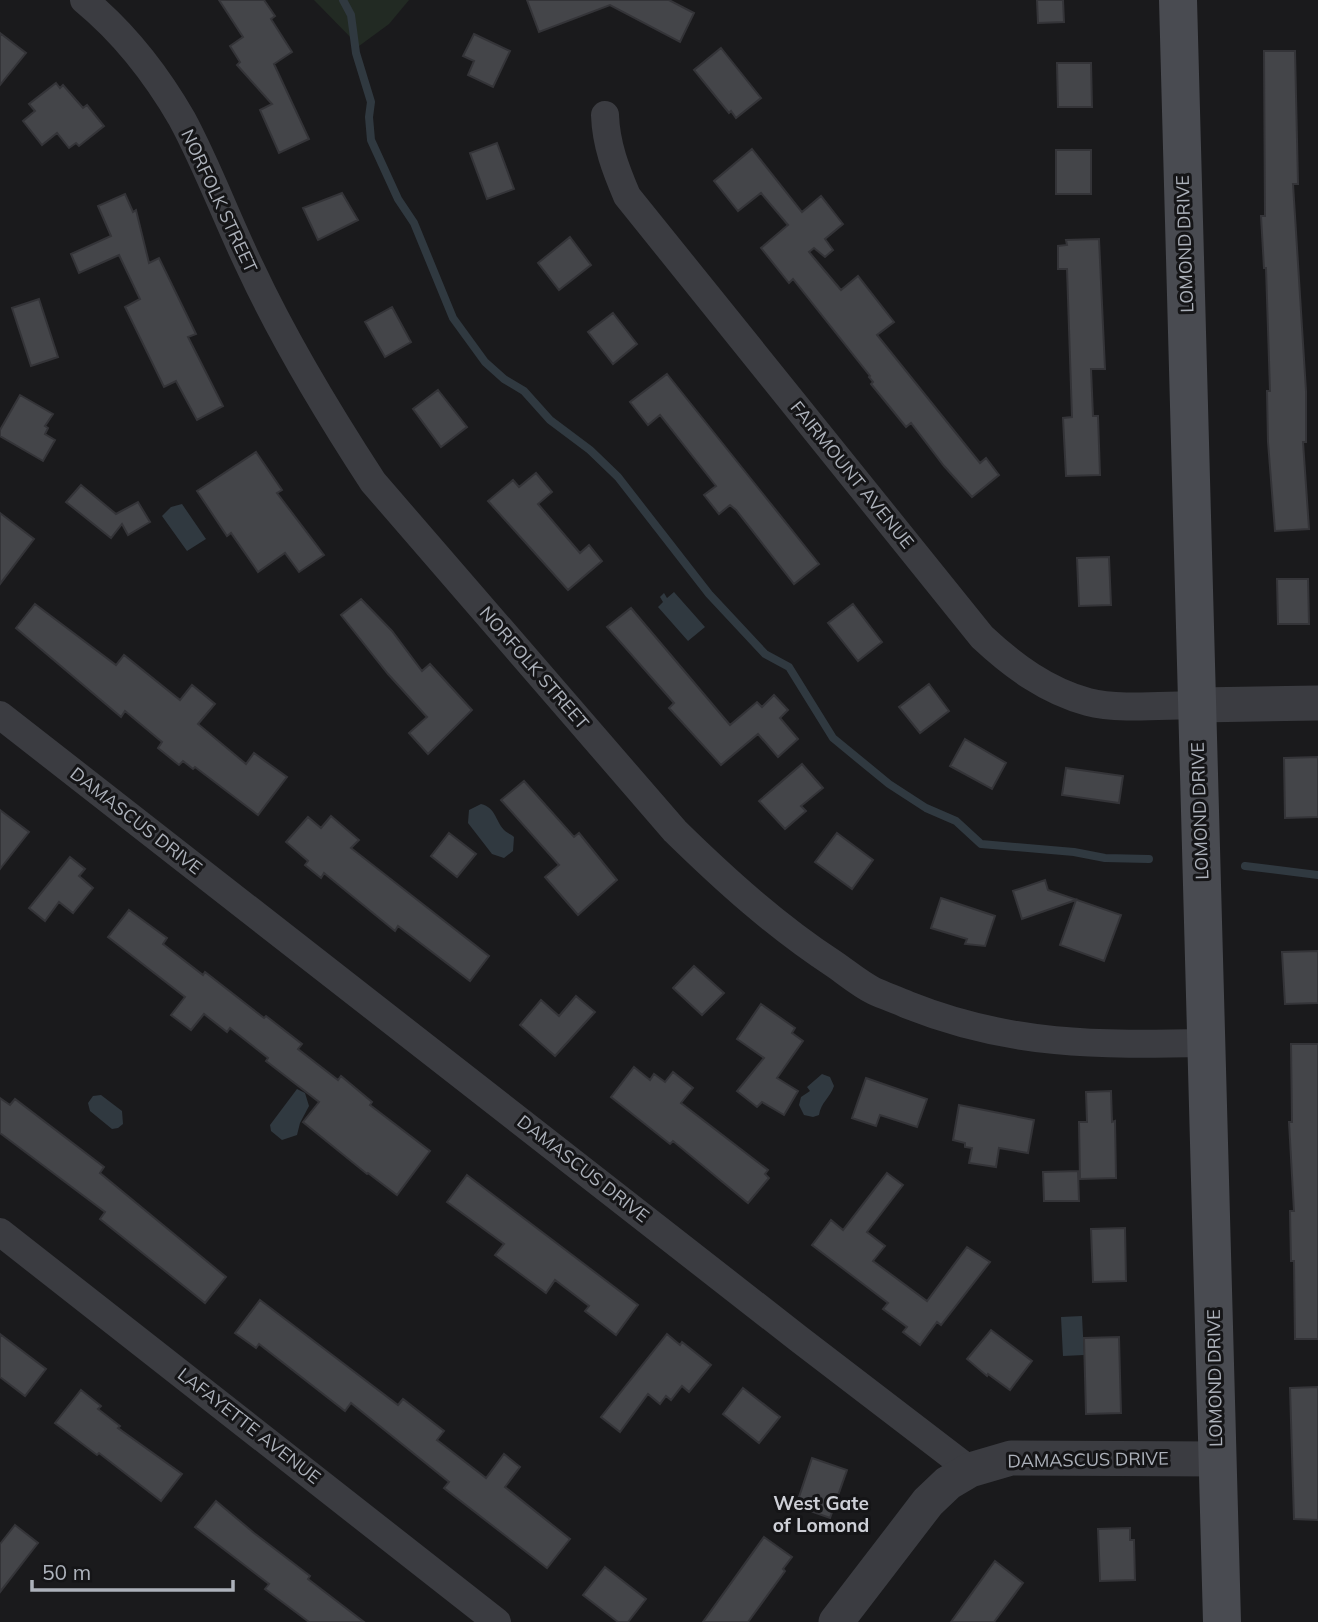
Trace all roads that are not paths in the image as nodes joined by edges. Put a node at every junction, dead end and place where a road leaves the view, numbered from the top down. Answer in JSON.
{"nodes":[{"id":1,"x":84,"y":0,"type":"edge"},
{"id":2,"x":1178,"y":0,"type":"edge"},
{"id":3,"x":605,"y":115,"type":"dead end"},
{"id":4,"x":1318,"y":703,"type":"edge"},
{"id":5,"x":1197,"y":705,"type":"junction"},
{"id":6,"x":0,"y":715,"type":"edge"},
{"id":7,"x":1207,"y":1043,"type":"junction"},
{"id":8,"x":0,"y":1232,"type":"edge"},
{"id":9,"x":1218,"y":1459,"type":"junction"},
{"id":10,"x":970,"y":1470,"type":"junction"},
{"id":11,"x":496,"y":1622,"type":"edge"},
{"id":12,"x":836,"y":1622,"type":"edge"},
{"id":13,"x":1222,"y":1622,"type":"edge"}],
"edges":[{"from":1,"to":7,"type":"street","name":"NORFOLK STREET"},
{"from":2,"to":5,"type":"main road","name":"LOMOND DRIVE"},
{"from":3,"to":5,"type":"street","name":"FAIRMOUNT AVENUE"},
{"from":4,"to":5,"type":"street"},
{"from":5,"to":7,"type":"main road","name":"LOMOND DRIVE"},
{"from":6,"to":10,"type":"street","name":"DAMASCUS DRIVE"},
{"from":7,"to":9,"type":"main road","name":"LOMOND DRIVE"},
{"from":8,"to":11,"type":"street","name":"LAFAYETTE AVENUE"},
{"from":9,"to":10,"type":"street","name":"DAMASCUS DRIVE"},
{"from":9,"to":13,"type":"main road","name":"LOMOND DRIVE"},
{"from":10,"to":12,"type":"street"}]}
